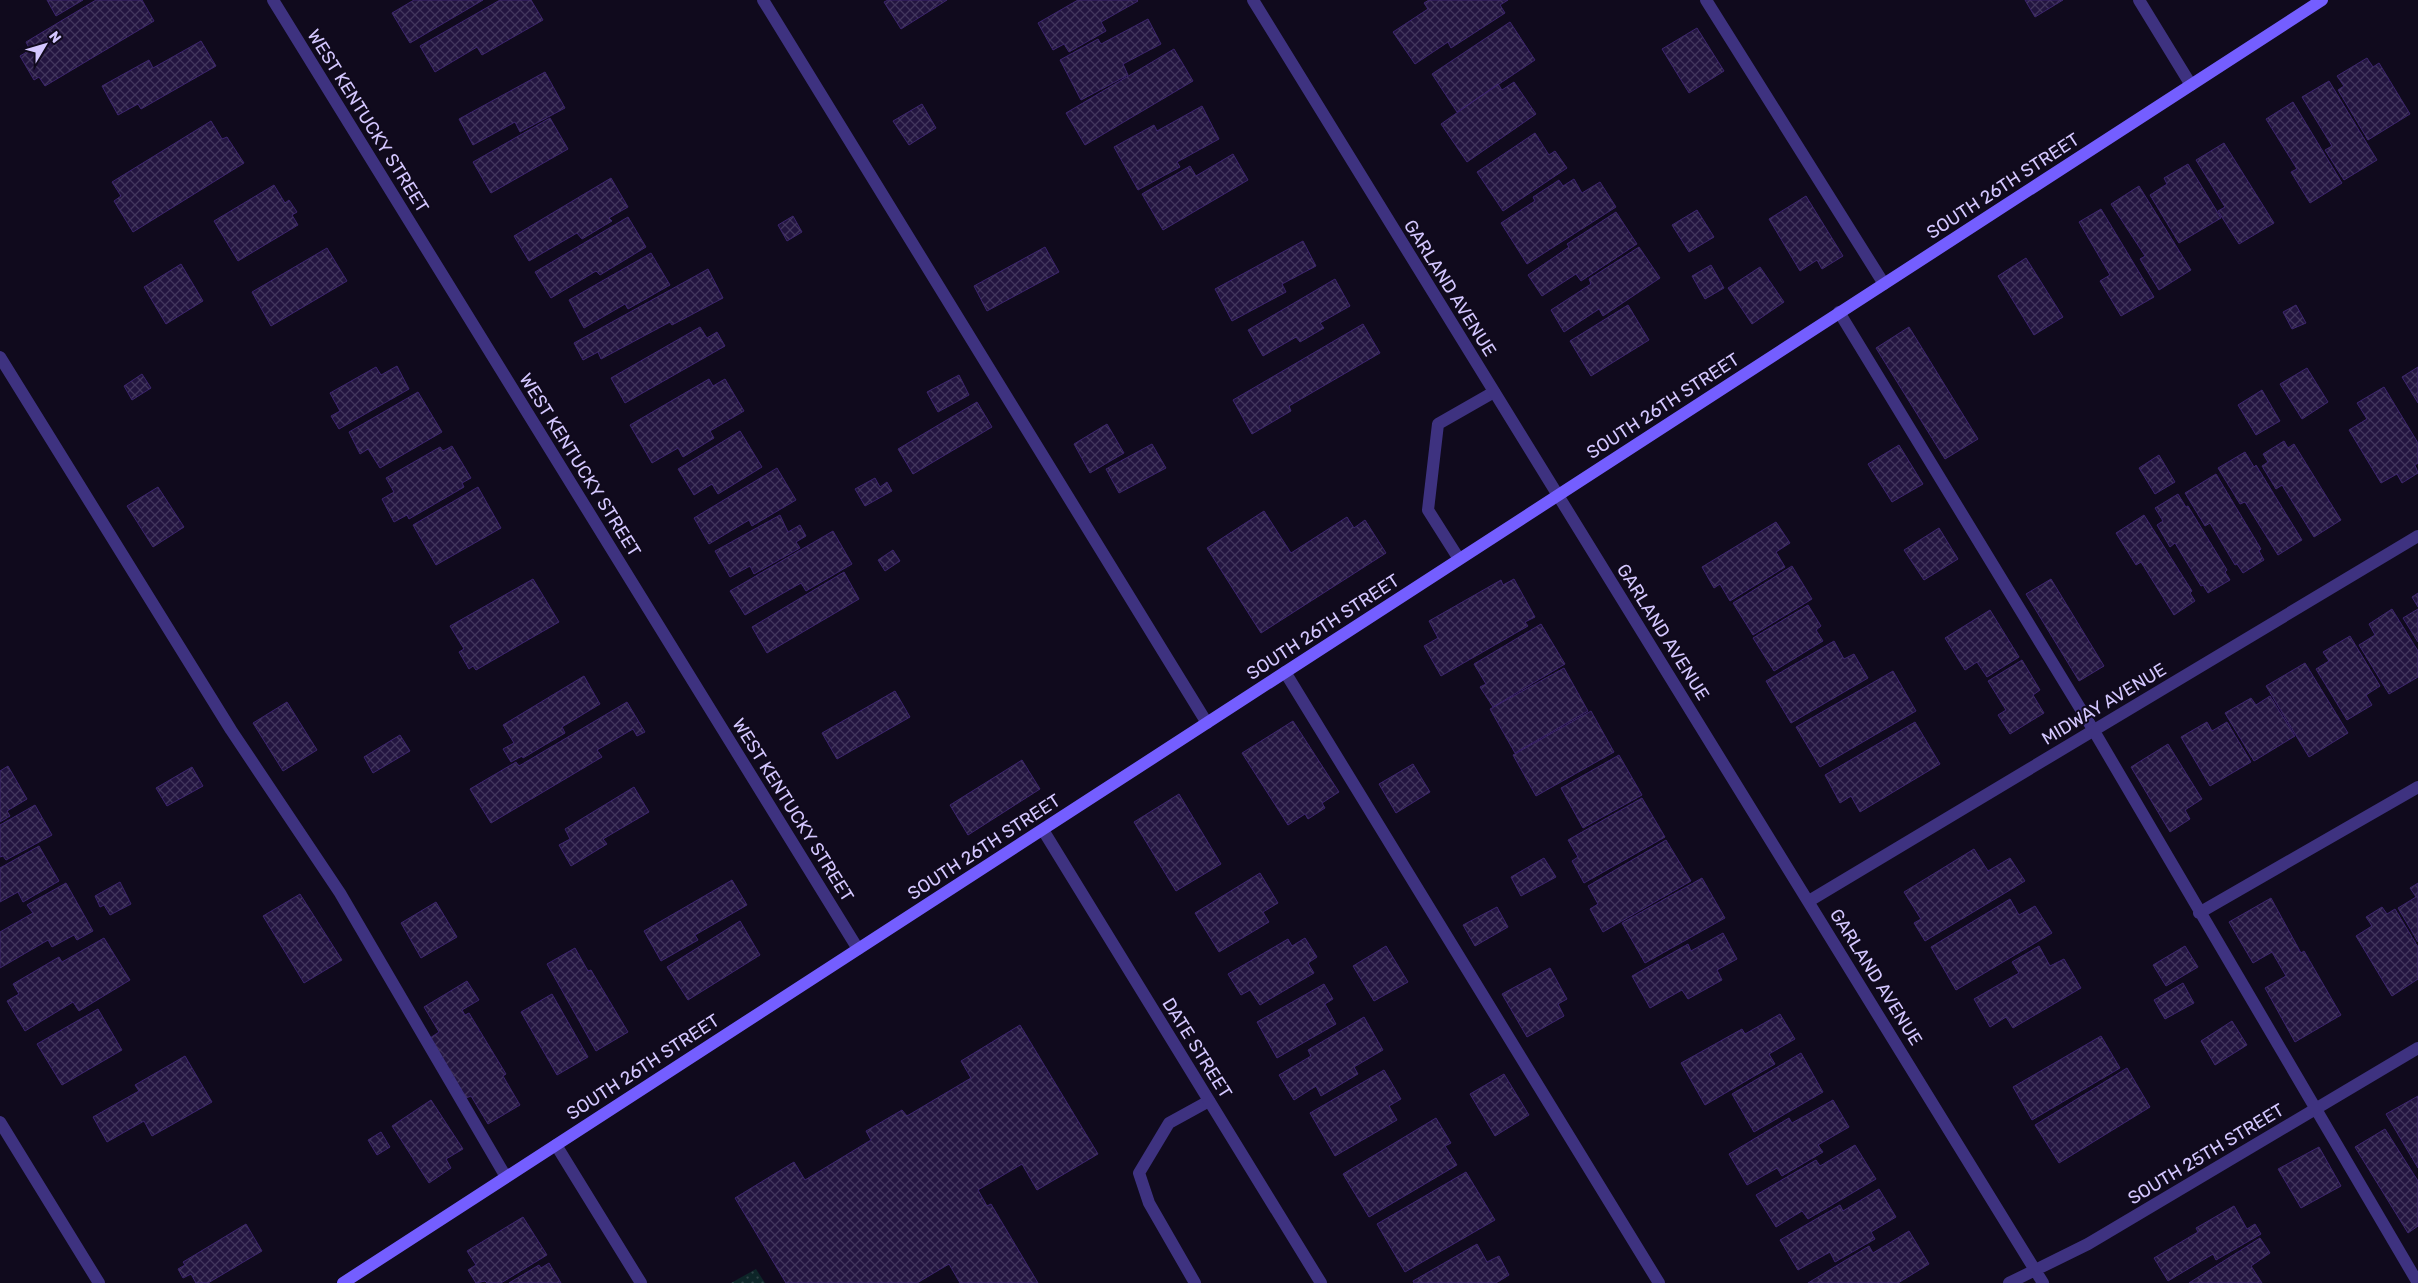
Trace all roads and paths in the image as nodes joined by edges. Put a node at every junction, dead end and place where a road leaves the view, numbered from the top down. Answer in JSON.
{"nodes":[{"id":1,"x":274,"y":0,"type":"edge"},
{"id":2,"x":762,"y":0,"type":"edge"},
{"id":3,"x":1253,"y":0,"type":"edge"},
{"id":4,"x":1706,"y":0,"type":"edge"},
{"id":5,"x":2139,"y":0,"type":"edge"},
{"id":6,"x":2322,"y":0,"type":"edge"},
{"id":7,"x":2191,"y":85,"type":"junction"},
{"id":8,"x":1884,"y":284,"type":"junction"},
{"id":9,"x":1839,"y":312,"type":"junction"},
{"id":10,"x":0,"y":357,"type":"edge"},
{"id":11,"x":1494,"y":392,"type":"junction"},
{"id":12,"x":1557,"y":495,"type":"junction"},
{"id":13,"x":2418,"y":536,"type":"edge"},
{"id":14,"x":1459,"y":559,"type":"junction"},
{"id":15,"x":1286,"y":672,"type":"junction"},
{"id":16,"x":1207,"y":723,"type":"junction"},
{"id":17,"x":2094,"y":731,"type":"junction"},
{"id":18,"x":2418,"y":787,"type":"edge"},
{"id":19,"x":1043,"y":830,"type":"junction"},
{"id":20,"x":1809,"y":901,"type":"junction"},
{"id":21,"x":2200,"y":913,"type":"junction"},
{"id":22,"x":858,"y":949,"type":"junction"},
{"id":23,"x":2418,"y":1048,"type":"edge"},
{"id":24,"x":1209,"y":1101,"type":"junction"},
{"id":25,"x":2315,"y":1109,"type":"junction"},
{"id":26,"x":0,"y":1122,"type":"edge"},
{"id":27,"x":556,"y":1145,"type":"junction"},
{"id":28,"x":506,"y":1177,"type":"junction"},
{"id":29,"x":2036,"y":1270,"type":"junction"},
{"id":30,"x":99,"y":1283,"type":"edge"},
{"id":31,"x":343,"y":1283,"type":"edge"},
{"id":32,"x":641,"y":1283,"type":"edge"},
{"id":33,"x":1195,"y":1283,"type":"edge"},
{"id":34,"x":1321,"y":1283,"type":"edge"},
{"id":35,"x":1659,"y":1283,"type":"edge"},
{"id":36,"x":2009,"y":1283,"type":"edge"},
{"id":37,"x":2043,"y":1283,"type":"edge"},
{"id":38,"x":2418,"y":1283,"type":"edge"}],
"edges":[{"from":1,"to":22,"type":"street","name":"WEST KENTUCKY STREET"},
{"from":2,"to":16,"type":"street"},
{"from":3,"to":11,"type":"street","name":"GARLAND AVENUE"},
{"from":4,"to":8,"type":"street"},
{"from":5,"to":7,"type":"street"},
{"from":6,"to":7,"type":"street","name":"SOUTH 26TH STREET"},
{"from":7,"to":8,"type":"street","name":"SOUTH 26TH STREET"},
{"from":8,"to":9,"type":"street","name":"SOUTH 26TH STREET"},
{"from":9,"to":12,"type":"street","name":"SOUTH 26TH STREET"},
{"from":9,"to":17,"type":"street"},
{"from":10,"to":28,"type":"street"},
{"from":11,"to":12,"type":"street","name":"GARLAND AVENUE"},
{"from":11,"to":14,"type":"street"},
{"from":12,"to":14,"type":"street","name":"SOUTH 26TH STREET"},
{"from":12,"to":20,"type":"street","name":"GARLAND AVENUE"},
{"from":13,"to":17,"type":"street","name":"MIDWAY AVENUE"},
{"from":14,"to":15,"type":"street","name":"SOUTH 26TH STREET"},
{"from":15,"to":16,"type":"street","name":"SOUTH 26TH STREET"},
{"from":15,"to":35,"type":"street"},
{"from":16,"to":19,"type":"street","name":"SOUTH 26TH STREET"},
{"from":17,"to":20,"type":"street","name":"MIDWAY AVENUE"},
{"from":17,"to":21,"type":"street"},
{"from":18,"to":21,"type":"street"},
{"from":19,"to":22,"type":"street","name":"SOUTH 26TH STREET"},
{"from":19,"to":24,"type":"street","name":"DATE STREET"},
{"from":20,"to":29,"type":"street","name":"GARLAND AVENUE"},
{"from":21,"to":25,"type":"street"},
{"from":22,"to":27,"type":"street","name":"SOUTH 26TH STREET"},
{"from":23,"to":25,"type":"street","name":"SOUTH 25TH STREET"},
{"from":24,"to":33,"type":"street"},
{"from":24,"to":34,"type":"street","name":"DATE STREET"},
{"from":25,"to":29,"type":"street","name":"SOUTH 25TH STREET"},
{"from":25,"to":38,"type":"street"},
{"from":26,"to":30,"type":"street"},
{"from":27,"to":28,"type":"street","name":"SOUTH 26TH STREET"},
{"from":27,"to":32,"type":"street"},
{"from":28,"to":31,"type":"street","name":"SOUTH 26TH STREET"},
{"from":29,"to":36,"type":"street","name":"SOUTH 25TH STREET"},
{"from":29,"to":37,"type":"street","name":"GARLAND AVENUE"}]}
